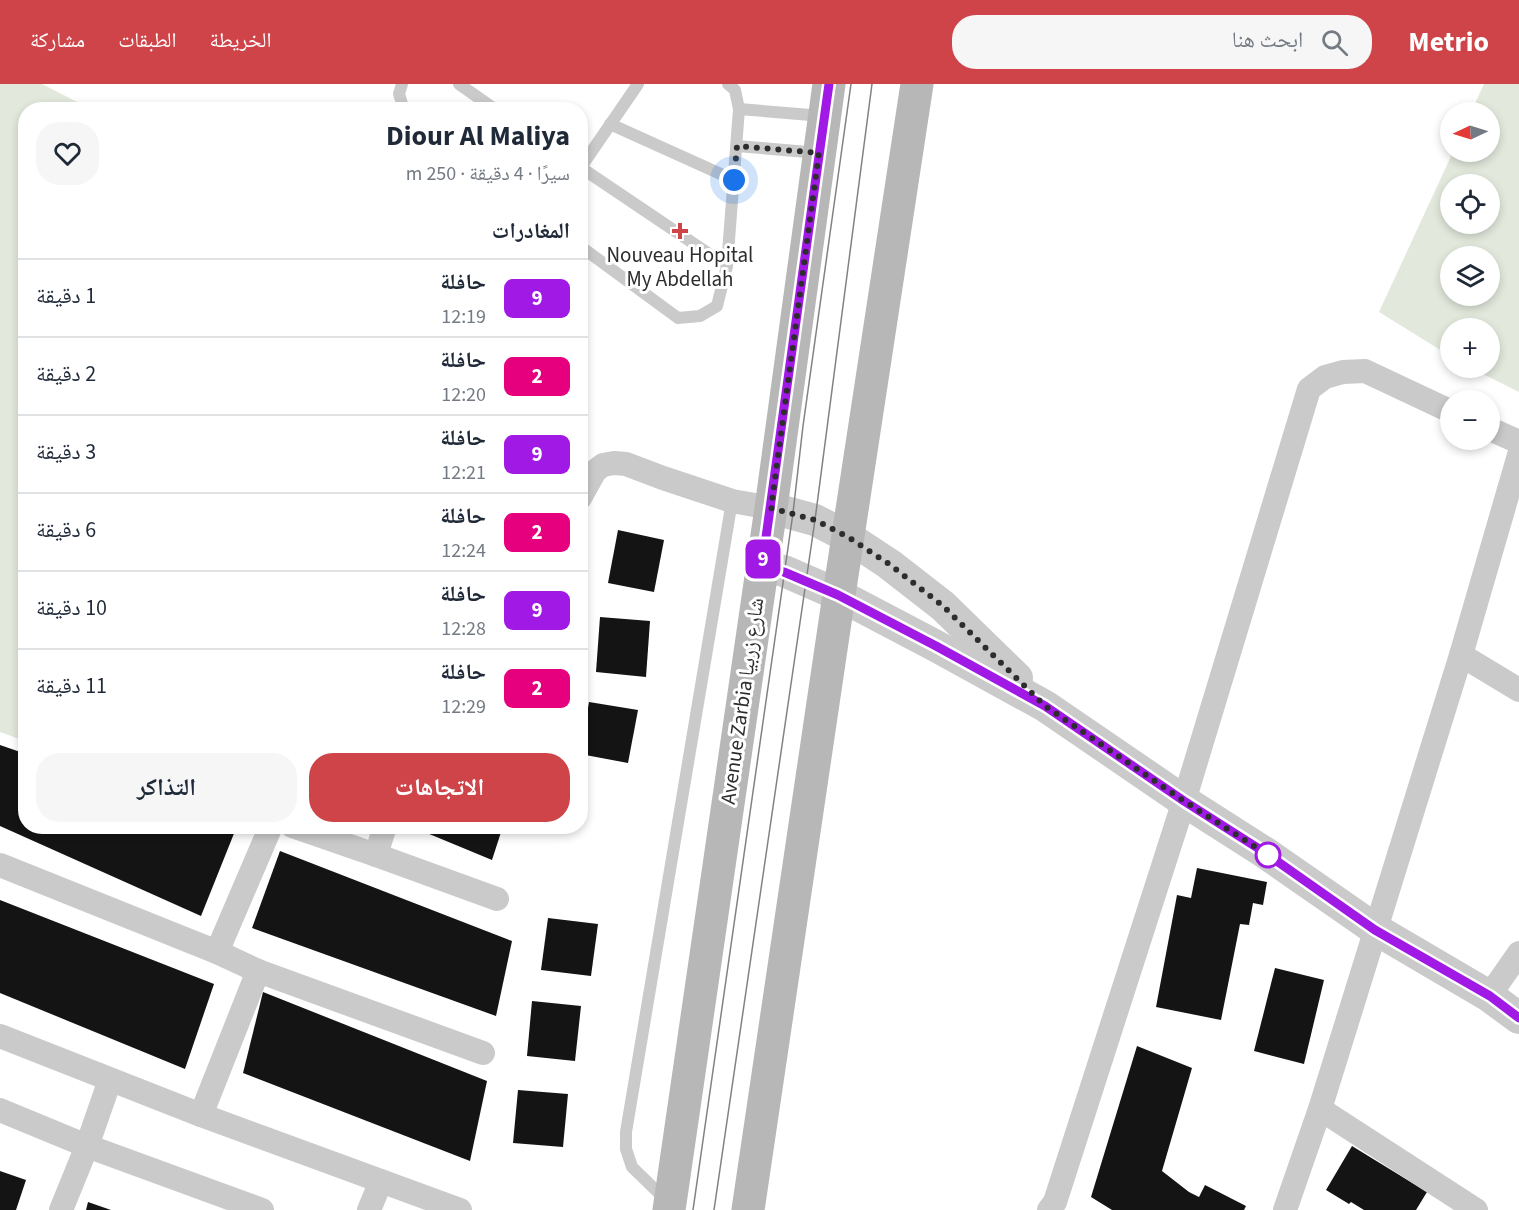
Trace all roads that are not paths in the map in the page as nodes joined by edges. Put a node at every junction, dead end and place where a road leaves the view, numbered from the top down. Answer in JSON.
{"nodes":[{"id":1,"x":402,"y":84,"type":"edge"},
{"id":2,"x":459,"y":84,"type":"edge"},
{"id":3,"x":638,"y":84,"type":"edge"},
{"id":4,"x":728,"y":84,"type":"edge"},
{"id":5,"x":829,"y":84,"type":"edge"},
{"id":6,"x":917,"y":84,"type":"edge"},
{"id":7,"x":402,"y":102,"type":"edge"},
{"id":8,"x":485,"y":102,"type":"edge"},
{"id":9,"x":739,"y":109,"type":"junction"},
{"id":10,"x":824,"y":116,"type":"junction"},
{"id":11,"x":610,"y":124,"type":"junction"},
{"id":12,"x":737,"y":146,"type":"junction"},
{"id":13,"x":819,"y":153,"type":"junction"},
{"id":14,"x":588,"y":157,"type":"edge"},
{"id":15,"x":588,"y":172,"type":"edge"},
{"id":16,"x":734,"y":180,"type":"junction"},
{"id":17,"x":588,"y":252,"type":"edge"},
{"id":18,"x":727,"y":266,"type":"junction"},
{"id":19,"x":1440,"y":406,"type":"edge"},
{"id":20,"x":1500,"y":433,"type":"edge"},
{"id":21,"x":1519,"y":442,"type":"edge"},
{"id":22,"x":1519,"y":455,"type":"edge"},
{"id":23,"x":588,"y":484,"type":"edge"},
{"id":24,"x":732,"y":501,"type":"junction"},
{"id":25,"x":771,"y":508,"type":"junction"},
{"id":26,"x":848,"y":537,"type":"junction"},
{"id":27,"x":762,"y":566,"type":"junction"},
{"id":28,"x":838,"y":595,"type":"junction"},
{"id":29,"x":1461,"y":655,"type":"junction"},
{"id":30,"x":1519,"y":690,"type":"edge"},
{"id":31,"x":1045,"y":706,"type":"junction"},
{"id":32,"x":1184,"y":801,"type":"junction"},
{"id":33,"x":269,"y":834,"type":"edge"},
{"id":34,"x":315,"y":834,"type":"edge"},
{"id":35,"x":383,"y":834,"type":"edge"},
{"id":36,"x":376,"y":855,"type":"junction"},
{"id":37,"x":0,"y":865,"type":"edge"},
{"id":38,"x":497,"y":899,"type":"dead end"},
{"id":39,"x":1375,"y":930,"type":"junction"},
{"id":40,"x":217,"y":952,"type":"junction"},
{"id":41,"x":1519,"y":952,"type":"edge"},
{"id":42,"x":258,"y":970,"type":"junction"},
{"id":43,"x":1490,"y":996,"type":"junction"},
{"id":44,"x":1519,"y":1018,"type":"edge"},
{"id":45,"x":0,"y":1036,"type":"edge"},
{"id":46,"x":483,"y":1053,"type":"dead end"},
{"id":47,"x":110,"y":1080,"type":"junction"},
{"id":48,"x":1320,"y":1109,"type":"junction"},
{"id":49,"x":0,"y":1110,"type":"edge"},
{"id":50,"x":201,"y":1115,"type":"junction"},
{"id":51,"x":87,"y":1146,"type":"junction"},
{"id":52,"x":381,"y":1181,"type":"junction"},
{"id":53,"x":1462,"y":1206,"type":"edge"},
{"id":54,"x":670,"y":1207,"type":"edge"},
{"id":55,"x":1057,"y":1207,"type":"edge"},
{"id":56,"x":61,"y":1210,"type":"edge"},
{"id":57,"x":262,"y":1210,"type":"edge"},
{"id":58,"x":369,"y":1210,"type":"edge"},
{"id":59,"x":460,"y":1210,"type":"edge"},
{"id":60,"x":748,"y":1210,"type":"edge"},
{"id":61,"x":1285,"y":1210,"type":"edge"}],
"edges":[{"from":1,"to":7,"type":"lane"},
{"from":2,"to":8,"type":"lane"},
{"from":3,"to":11,"type":"lane"},
{"from":4,"to":9,"type":"lane"},
{"from":5,"to":10,"type":"main road","name":"Avenue Zarbia شارع زربيا"},
{"from":6,"to":26,"type":"main road"},
{"from":9,"to":10,"type":"lane"},
{"from":9,"to":12,"type":"lane"},
{"from":10,"to":13,"type":"main road","name":"Avenue Zarbia شارع زربيا"},
{"from":11,"to":14,"type":"lane"},
{"from":11,"to":16,"type":"lane"},
{"from":12,"to":13,"type":"lane"},
{"from":12,"to":16,"type":"lane"},
{"from":13,"to":25,"type":"main road","name":"Avenue Zarbia شارع زربيا"},
{"from":15,"to":18,"type":"lane"},
{"from":16,"to":18,"type":"lane"},
{"from":17,"to":18,"type":"lane"},
{"from":19,"to":32,"type":"street"},
{"from":20,"to":21,"type":"street"},
{"from":22,"to":29,"type":"street"},
{"from":23,"to":24,"type":"street"},
{"from":24,"to":25,"type":"street"},
{"from":24,"to":54,"type":"lane"},
{"from":25,"to":26,"type":"street"},
{"from":25,"to":27,"type":"main road","name":"Avenue Zarbia شارع زربيا"},
{"from":26,"to":28,"type":"main road"},
{"from":26,"to":31,"type":"street"},
{"from":27,"to":28,"type":"street"},
{"from":27,"to":54,"type":"main road","name":"Avenue Zarbia شارع زربيا"},
{"from":28,"to":31,"type":"street"},
{"from":28,"to":60,"type":"main road"},
{"from":29,"to":30,"type":"street"},
{"from":29,"to":39,"type":"street"},
{"from":31,"to":32,"type":"street"},
{"from":32,"to":39,"type":"street"},
{"from":32,"to":55,"type":"street"},
{"from":33,"to":40,"type":"street"},
{"from":34,"to":36,"type":"street"},
{"from":35,"to":36,"type":"street"},
{"from":36,"to":38,"type":"street"},
{"from":37,"to":40,"type":"street"},
{"from":39,"to":43,"type":"street"},
{"from":39,"to":48,"type":"street"},
{"from":40,"to":42,"type":"street"},
{"from":41,"to":43,"type":"street"},
{"from":42,"to":46,"type":"street"},
{"from":42,"to":50,"type":"street"},
{"from":43,"to":44,"type":"street"},
{"from":45,"to":47,"type":"street"},
{"from":47,"to":50,"type":"street"},
{"from":47,"to":51,"type":"street"},
{"from":48,"to":53,"type":"street"},
{"from":48,"to":61,"type":"street"},
{"from":49,"to":51,"type":"street"},
{"from":50,"to":52,"type":"street"},
{"from":51,"to":56,"type":"street"},
{"from":51,"to":57,"type":"street"},
{"from":52,"to":58,"type":"street"},
{"from":52,"to":59,"type":"street"}]}
